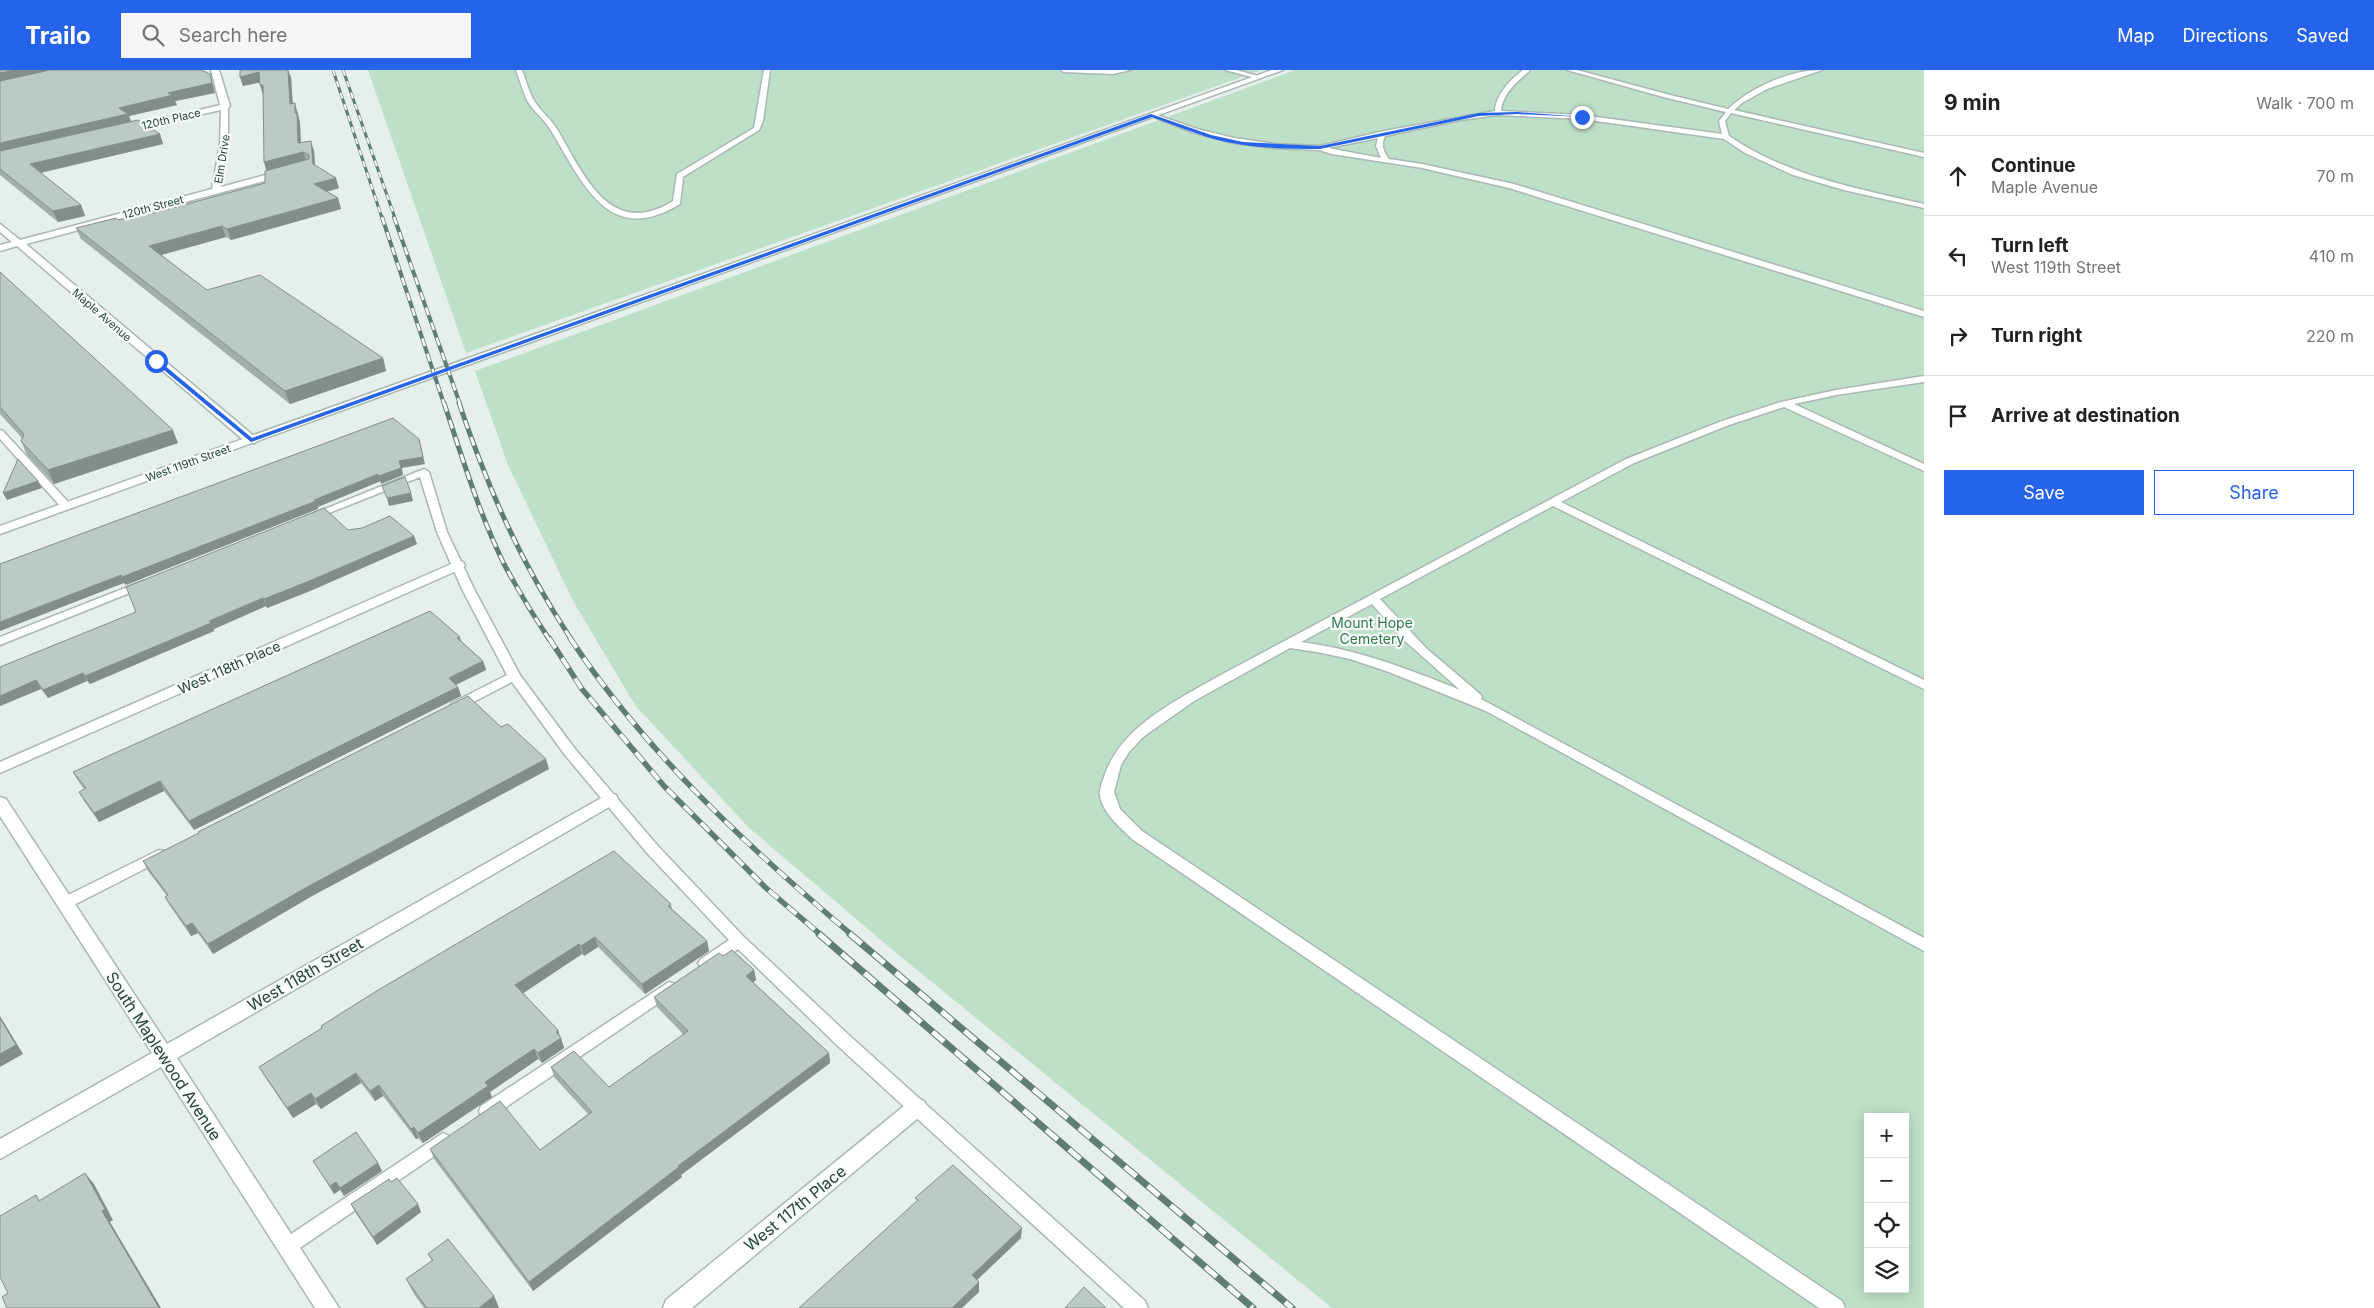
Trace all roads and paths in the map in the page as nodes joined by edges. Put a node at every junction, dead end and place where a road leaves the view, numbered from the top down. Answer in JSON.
{"nodes":[{"id":1,"x":215,"y":70,"type":"edge"},
{"id":2,"x":519,"y":70,"type":"edge"},
{"id":3,"x":767,"y":70,"type":"edge"},
{"id":4,"x":1064,"y":70,"type":"edge"},
{"id":5,"x":1127,"y":70,"type":"edge"},
{"id":6,"x":1228,"y":70,"type":"edge"},
{"id":7,"x":1278,"y":70,"type":"edge"},
{"id":8,"x":1527,"y":70,"type":"edge"},
{"id":9,"x":1570,"y":70,"type":"edge"},
{"id":10,"x":1819,"y":70,"type":"edge"},
{"id":11,"x":1259,"y":77,"type":"junction"},
{"id":12,"x":226,"y":106,"type":"junction"},
{"id":13,"x":1728,"y":111,"type":"junction"},
{"id":14,"x":1498,"y":113,"type":"junction"},
{"id":15,"x":1152,"y":115,"type":"junction"},
{"id":16,"x":113,"y":132,"type":"edge"},
{"id":17,"x":1384,"y":133,"type":"junction"},
{"id":18,"x":1726,"y":137,"type":"junction"},
{"id":19,"x":1320,"y":148,"type":"junction"},
{"id":20,"x":1924,"y":155,"type":"edge"},
{"id":21,"x":1386,"y":159,"type":"junction"},
{"id":22,"x":298,"y":169,"type":"edge"},
{"id":23,"x":216,"y":190,"type":"junction"},
{"id":24,"x":1924,"y":206,"type":"edge"},
{"id":25,"x":0,"y":227,"type":"edge"},
{"id":26,"x":19,"y":243,"type":"junction"},
{"id":27,"x":0,"y":248,"type":"edge"},
{"id":28,"x":1924,"y":314,"type":"edge"},
{"id":29,"x":1924,"y":380,"type":"edge"},
{"id":30,"x":1785,"y":404,"type":"junction"},
{"id":31,"x":0,"y":433,"type":"edge"},
{"id":32,"x":251,"y":440,"type":"junction"},
{"id":33,"x":1924,"y":468,"type":"edge"},
{"id":34,"x":1553,"y":502,"type":"junction"},
{"id":35,"x":66,"y":506,"type":"junction"},
{"id":36,"x":295,"y":523,"type":"edge"},
{"id":37,"x":0,"y":530,"type":"edge"},
{"id":38,"x":458,"y":565,"type":"junction"},
{"id":39,"x":157,"y":578,"type":"edge"},
{"id":40,"x":1373,"y":598,"type":"junction"},
{"id":41,"x":0,"y":641,"type":"edge"},
{"id":42,"x":1288,"y":644,"type":"junction"},
{"id":43,"x":514,"y":676,"type":"junction"},
{"id":44,"x":1924,"y":685,"type":"edge"},
{"id":45,"x":1490,"y":708,"type":"junction"},
{"id":46,"x":444,"y":712,"type":"edge"},
{"id":47,"x":0,"y":768,"type":"edge"},
{"id":48,"x":610,"y":799,"type":"junction"},
{"id":49,"x":0,"y":803,"type":"edge"},
{"id":50,"x":172,"y":849,"type":"edge"},
{"id":51,"x":65,"y":903,"type":"junction"},
{"id":52,"x":740,"y":940,"type":"junction"},
{"id":53,"x":1924,"y":945,"type":"edge"},
{"id":54,"x":164,"y":1055,"type":"junction"},
{"id":55,"x":917,"y":1107,"type":"junction"},
{"id":56,"x":471,"y":1122,"type":"edge"},
{"id":57,"x":455,"y":1133,"type":"edge"},
{"id":58,"x":0,"y":1150,"type":"edge"},
{"id":59,"x":288,"y":1246,"type":"junction"},
{"id":60,"x":328,"y":1308,"type":"edge"},
{"id":61,"x":674,"y":1308,"type":"edge"},
{"id":62,"x":1138,"y":1308,"type":"edge"},
{"id":63,"x":1835,"y":1308,"type":"edge"}],
"edges":[{"from":1,"to":12,"type":"street","name":"Elm Drive"},
{"from":2,"to":3,"type":"lane"},
{"from":4,"to":5,"type":"lane"},
{"from":6,"to":11,"type":"lane"},
{"from":7,"to":11,"type":"street","name":"West 119th Street"},
{"from":8,"to":14,"type":"lane"},
{"from":9,"to":13,"type":"lane"},
{"from":10,"to":13,"type":"lane"},
{"from":11,"to":15,"type":"street","name":"West 119th Street"},
{"from":12,"to":16,"type":"street","name":"120th Place"},
{"from":12,"to":23,"type":"street","name":"Elm Drive"},
{"from":13,"to":18,"type":"lane"},
{"from":13,"to":20,"type":"lane"},
{"from":14,"to":17,"type":"lane"},
{"from":14,"to":18,"type":"lane"},
{"from":15,"to":19,"type":"lane"},
{"from":15,"to":32,"type":"street","name":"West 119th Street"},
{"from":17,"to":19,"type":"lane"},
{"from":17,"to":21,"type":"lane"},
{"from":18,"to":24,"type":"lane"},
{"from":19,"to":21,"type":"lane"},
{"from":21,"to":28,"type":"lane"},
{"from":22,"to":23,"type":"street","name":"120th Street"},
{"from":23,"to":26,"type":"street","name":"120th Street"},
{"from":25,"to":26,"type":"street","name":"Maple Avenue"},
{"from":26,"to":27,"type":"street","name":"120th Street"},
{"from":26,"to":32,"type":"street","name":"Maple Avenue"},
{"from":29,"to":30,"type":"lane"},
{"from":30,"to":33,"type":"lane"},
{"from":30,"to":34,"type":"lane"},
{"from":31,"to":35,"type":"lane"},
{"from":32,"to":35,"type":"street","name":"West 119th Street"},
{"from":34,"to":40,"type":"lane"},
{"from":34,"to":44,"type":"lane"},
{"from":35,"to":37,"type":"street","name":"West 119th Street"},
{"from":36,"to":38,"type":"lane"},
{"from":38,"to":43,"type":"lane"},
{"from":38,"to":47,"type":"street","name":"West 118th Place"},
{"from":39,"to":41,"type":"lane"},
{"from":40,"to":42,"type":"lane"},
{"from":40,"to":45,"type":"lane"},
{"from":42,"to":45,"type":"lane"},
{"from":42,"to":63,"type":"lane"},
{"from":43,"to":46,"type":"lane"},
{"from":43,"to":48,"type":"lane"},
{"from":45,"to":53,"type":"lane"},
{"from":48,"to":52,"type":"lane"},
{"from":48,"to":54,"type":"street","name":"West 118th Street"},
{"from":49,"to":51,"type":"street","name":"South Maplewood Avenue"},
{"from":50,"to":51,"type":"lane"},
{"from":51,"to":54,"type":"street","name":"South Maplewood Avenue"},
{"from":52,"to":55,"type":"lane"},
{"from":52,"to":56,"type":"lane"},
{"from":54,"to":58,"type":"street","name":"West 118th Street"},
{"from":54,"to":59,"type":"street","name":"South Maplewood Avenue"},
{"from":55,"to":61,"type":"street","name":"West 117th Place"},
{"from":55,"to":62,"type":"lane"},
{"from":57,"to":59,"type":"lane"},
{"from":59,"to":60,"type":"street","name":"South Maplewood Avenue"}]}
